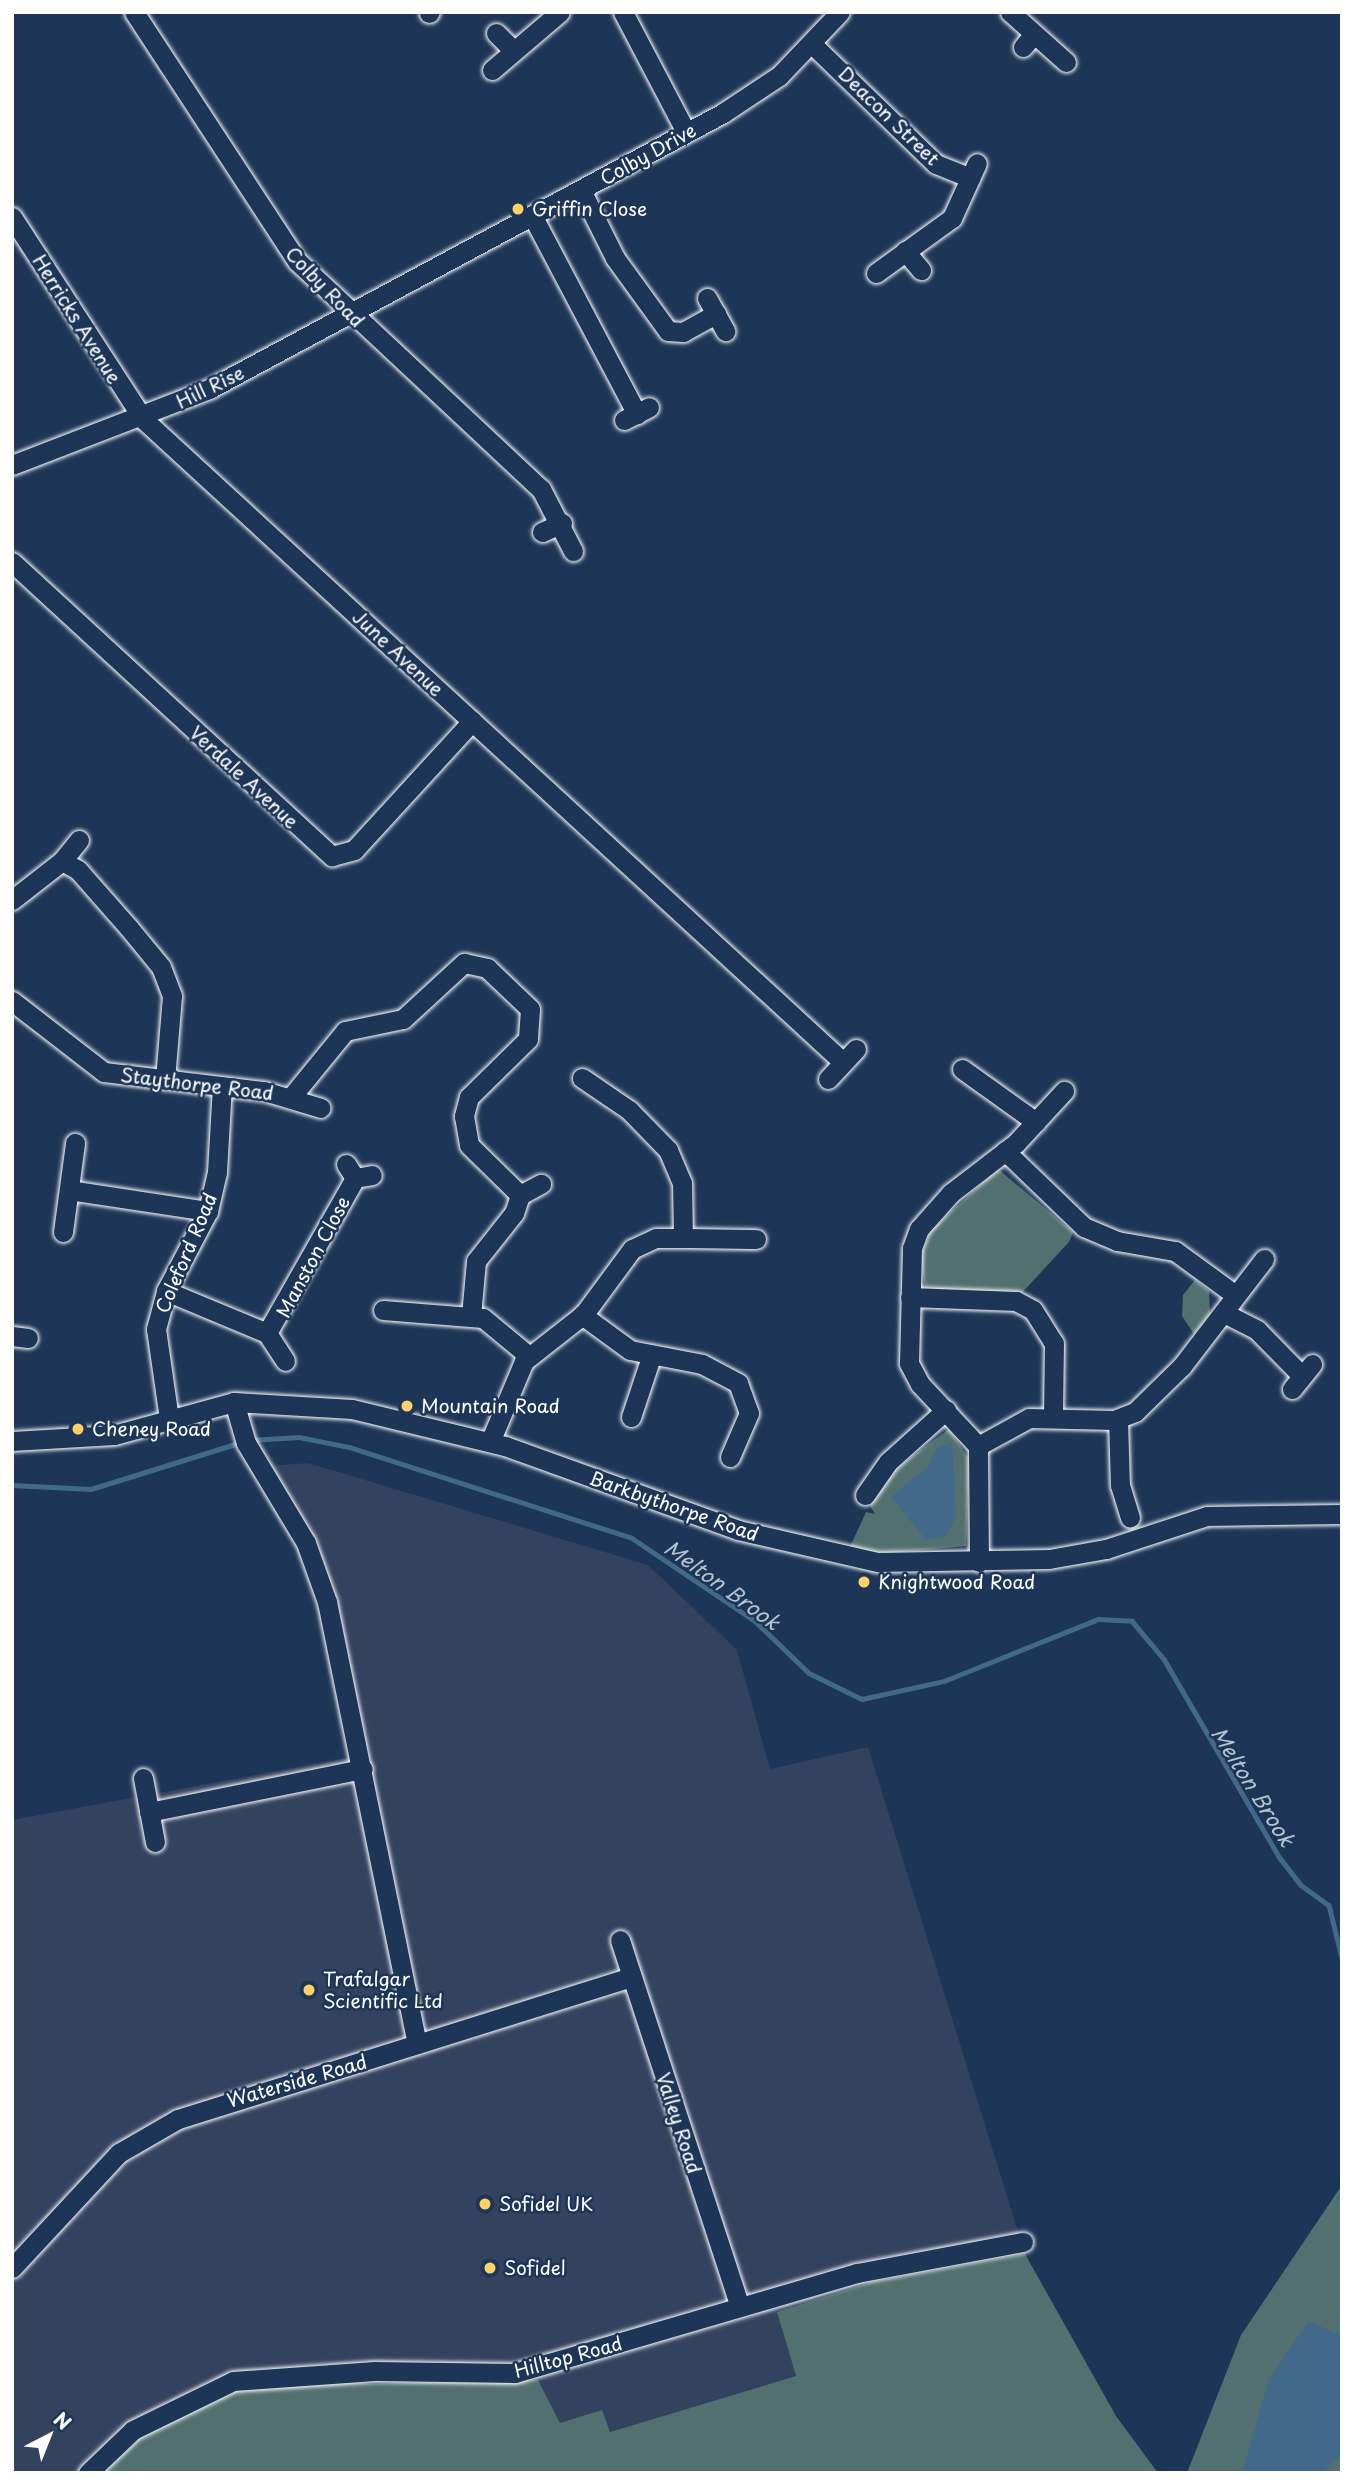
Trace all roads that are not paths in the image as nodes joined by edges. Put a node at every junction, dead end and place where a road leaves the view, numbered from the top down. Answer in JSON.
{"nodes":[{"id":1,"x":134,"y":12,"type":"edge"},
{"id":2,"x":623,"y":12,"type":"edge"},
{"id":3,"x":840,"y":12,"type":"edge"},
{"id":4,"x":1010,"y":12,"type":"edge"},
{"id":5,"x":550,"y":15,"type":"edge"},
{"id":6,"x":496,"y":33,"type":"dead end"},
{"id":7,"x":813,"y":45,"type":"junction"},
{"id":8,"x":513,"y":50,"type":"junction"},
{"id":9,"x":1066,"y":62,"type":"dead end"},
{"id":10,"x":492,"y":71,"type":"dead end"},
{"id":11,"x":686,"y":132,"type":"junction"},
{"id":12,"x":581,"y":190,"type":"junction"},
{"id":13,"x":12,"y":217,"type":"edge"},
{"id":14,"x":533,"y":217,"type":"junction"},
{"id":15,"x":905,"y":250,"type":"junction"},
{"id":16,"x":920,"y":270,"type":"dead end"},
{"id":17,"x":876,"y":273,"type":"dead end"},
{"id":18,"x":399,"y":289,"type":"joint"},
{"id":19,"x":716,"y":314,"type":"dead end"},
{"id":20,"x":351,"y":317,"type":"junction"},
{"id":21,"x":637,"y":414,"type":"dead end"},
{"id":22,"x":143,"y":419,"type":"junction"},
{"id":23,"x":12,"y":465,"type":"edge"},
{"id":24,"x":562,"y":523,"type":"junction"},
{"id":25,"x":542,"y":532,"type":"dead end"},
{"id":26,"x":573,"y":551,"type":"dead end"},
{"id":27,"x":12,"y":562,"type":"edge"},
{"id":28,"x":472,"y":721,"type":"junction"},
{"id":29,"x":79,"y":840,"type":"dead end"},
{"id":30,"x":62,"y":861,"type":"junction"},
{"id":31,"x":12,"y":900,"type":"edge"},
{"id":32,"x":12,"y":1001,"type":"edge"},
{"id":33,"x":975,"y":1071,"type":"dead end"},
{"id":34,"x":582,"y":1077,"type":"dead end"},
{"id":35,"x":828,"y":1079,"type":"dead end"},
{"id":36,"x":165,"y":1080,"type":"junction"},
{"id":37,"x":222,"y":1086,"type":"junction"},
{"id":38,"x":1064,"y":1091,"type":"dead end"},
{"id":39,"x":292,"y":1096,"type":"junction"},
{"id":40,"x":321,"y":1108,"type":"dead end"},
{"id":41,"x":1036,"y":1122,"type":"junction"},
{"id":42,"x":75,"y":1143,"type":"dead end"},
{"id":43,"x":1005,"y":1151,"type":"junction"},
{"id":44,"x":358,"y":1172,"type":"dead end"},
{"id":45,"x":541,"y":1184,"type":"dead end"},
{"id":46,"x":69,"y":1189,"type":"junction"},
{"id":47,"x":520,"y":1195,"type":"junction"},
{"id":48,"x":208,"y":1211,"type":"junction"},
{"id":49,"x":63,"y":1232,"type":"dead end"},
{"id":50,"x":745,"y":1235,"type":"dead end"},
{"id":51,"x":683,"y":1238,"type":"junction"},
{"id":52,"x":1264,"y":1259,"type":"dead end"},
{"id":53,"x":166,"y":1291,"type":"junction"},
{"id":54,"x":1234,"y":1294,"type":"junction"},
{"id":55,"x":911,"y":1297,"type":"junction"},
{"id":56,"x":383,"y":1310,"type":"dead end"},
{"id":57,"x":1224,"y":1313,"type":"junction"},
{"id":58,"x":582,"y":1315,"type":"junction"},
{"id":59,"x":471,"y":1316,"type":"junction"},
{"id":60,"x":267,"y":1334,"type":"junction"},
{"id":61,"x":529,"y":1356,"type":"junction"},
{"id":62,"x":652,"y":1357,"type":"junction"},
{"id":63,"x":285,"y":1361,"type":"dead end"},
{"id":64,"x":1302,"y":1377,"type":"dead end"},
{"id":65,"x":234,"y":1402,"type":"junction"},
{"id":66,"x":946,"y":1410,"type":"junction"},
{"id":67,"x":1053,"y":1418,"type":"junction"},
{"id":68,"x":169,"y":1419,"type":"junction"},
{"id":69,"x":1118,"y":1419,"type":"junction"},
{"id":70,"x":630,"y":1422,"type":"dead end"},
{"id":71,"x":12,"y":1441,"type":"edge"},
{"id":72,"x":491,"y":1442,"type":"junction"},
{"id":73,"x":978,"y":1446,"type":"junction"},
{"id":74,"x":730,"y":1457,"type":"dead end"},
{"id":75,"x":867,"y":1482,"type":"dead end"},
{"id":76,"x":1342,"y":1514,"type":"edge"},
{"id":77,"x":1129,"y":1517,"type":"dead end"},
{"id":78,"x":979,"y":1562,"type":"junction"},
{"id":79,"x":363,"y":1769,"type":"junction"},
{"id":80,"x":143,"y":1778,"type":"dead end"},
{"id":81,"x":149,"y":1812,"type":"junction"},
{"id":82,"x":155,"y":1842,"type":"dead end"},
{"id":83,"x":620,"y":1940,"type":"dead end"},
{"id":84,"x":631,"y":1977,"type":"junction"},
{"id":85,"x":417,"y":2044,"type":"junction"},
{"id":86,"x":1023,"y":2242,"type":"dead end"},
{"id":87,"x":12,"y":2268,"type":"edge"},
{"id":88,"x":738,"y":2305,"type":"junction"},
{"id":89,"x":88,"y":2473,"type":"edge"}],
"edges":[{"from":1,"to":20,"type":"street","name":"Colby Road"},
{"from":2,"to":11,"type":"street"},
{"from":3,"to":7,"type":"street","name":"Colby Drive"},
{"from":4,"to":9,"type":"street"},
{"from":5,"to":8,"type":"street"},
{"from":6,"to":8,"type":"street"},
{"from":7,"to":11,"type":"street","name":"Colby Drive"},
{"from":7,"to":15,"type":"street","name":"Deacon Street"},
{"from":8,"to":10,"type":"street"},
{"from":11,"to":12,"type":"street","name":"Colby Drive"},
{"from":12,"to":14,"type":"street","name":"Colby Drive"},
{"from":12,"to":19,"type":"street"},
{"from":13,"to":22,"type":"street","name":"Herricks Avenue"},
{"from":14,"to":18,"type":"street","name":"Colby Drive"},
{"from":14,"to":21,"type":"street"},
{"from":15,"to":16,"type":"street"},
{"from":15,"to":17,"type":"street"},
{"from":18,"to":20,"type":"street","name":"Hill Rise"},
{"from":20,"to":22,"type":"street","name":"Hill Rise"},
{"from":20,"to":24,"type":"street","name":"Colby Road"},
{"from":22,"to":23,"type":"street","name":"Hill Rise"},
{"from":22,"to":28,"type":"street","name":"June Avenue"},
{"from":24,"to":25,"type":"street"},
{"from":24,"to":26,"type":"street","name":"Colby Road"},
{"from":27,"to":28,"type":"street","name":"Verdale Avenue"},
{"from":28,"to":35,"type":"street","name":"June Avenue"},
{"from":29,"to":30,"type":"street"},
{"from":30,"to":31,"type":"street"},
{"from":30,"to":36,"type":"street"},
{"from":32,"to":36,"type":"street","name":"Staythorpe Road"},
{"from":33,"to":41,"type":"street"},
{"from":34,"to":51,"type":"street"},
{"from":36,"to":37,"type":"street","name":"Staythorpe Road"},
{"from":37,"to":39,"type":"street","name":"Staythorpe Road"},
{"from":37,"to":48,"type":"street","name":"Coleford Road"},
{"from":38,"to":41,"type":"street"},
{"from":39,"to":40,"type":"street","name":"Staythorpe Road"},
{"from":39,"to":47,"type":"street"},
{"from":41,"to":43,"type":"street"},
{"from":42,"to":46,"type":"street"},
{"from":43,"to":54,"type":"street"},
{"from":43,"to":55,"type":"street"},
{"from":44,"to":60,"type":"street","name":"Manston Close"},
{"from":45,"to":47,"type":"street"},
{"from":46,"to":48,"type":"street"},
{"from":46,"to":49,"type":"street"},
{"from":47,"to":59,"type":"street"},
{"from":48,"to":53,"type":"street","name":"Coleford Road"},
{"from":50,"to":51,"type":"street"},
{"from":51,"to":58,"type":"street"},
{"from":52,"to":54,"type":"street"},
{"from":53,"to":60,"type":"street","name":"Manston Close"},
{"from":53,"to":68,"type":"street","name":"Coleford Road"},
{"from":54,"to":57,"type":"street"},
{"from":55,"to":66,"type":"street"},
{"from":55,"to":67,"type":"street"},
{"from":56,"to":59,"type":"street"},
{"from":57,"to":64,"type":"street"},
{"from":57,"to":69,"type":"street"},
{"from":58,"to":61,"type":"street"},
{"from":58,"to":62,"type":"street"},
{"from":59,"to":61,"type":"street"},
{"from":60,"to":63,"type":"street","name":"Manston Close"},
{"from":61,"to":72,"type":"street"},
{"from":62,"to":70,"type":"street"},
{"from":62,"to":74,"type":"street"},
{"from":65,"to":68,"type":"street","name":"Barkbythorpe Road"},
{"from":65,"to":72,"type":"street","name":"Barkbythorpe Road"},
{"from":65,"to":79,"type":"street"},
{"from":66,"to":73,"type":"street"},
{"from":66,"to":75,"type":"street"},
{"from":67,"to":69,"type":"street"},
{"from":67,"to":73,"type":"street"},
{"from":68,"to":71,"type":"street","name":"Barkbythorpe Road"},
{"from":69,"to":77,"type":"street"},
{"from":72,"to":78,"type":"street","name":"Barkbythorpe Road"},
{"from":73,"to":78,"type":"street"},
{"from":76,"to":78,"type":"street","name":"Barkbythorpe Road"},
{"from":79,"to":81,"type":"street"},
{"from":79,"to":85,"type":"street"},
{"from":80,"to":81,"type":"street"},
{"from":81,"to":82,"type":"street"},
{"from":83,"to":84,"type":"street","name":"Valley Road"},
{"from":84,"to":85,"type":"street","name":"Waterside Road"},
{"from":84,"to":88,"type":"street","name":"Valley Road"},
{"from":85,"to":87,"type":"street","name":"Waterside Road"},
{"from":86,"to":88,"type":"street","name":"Hilltop Road"},
{"from":88,"to":89,"type":"street","name":"Hilltop Road"}]}
